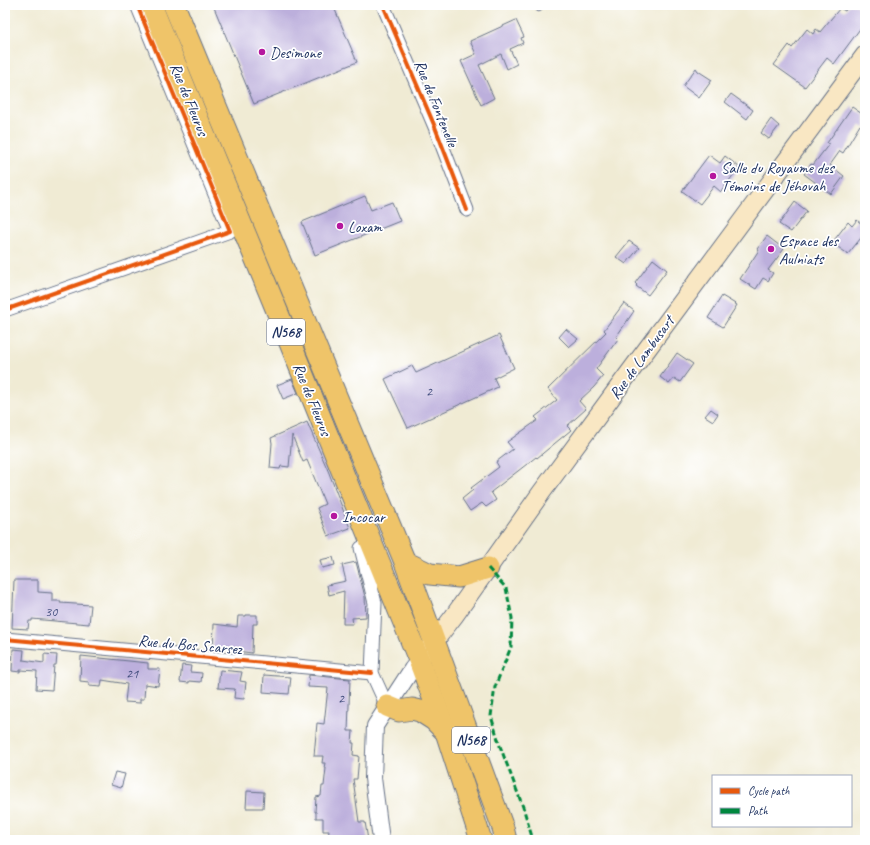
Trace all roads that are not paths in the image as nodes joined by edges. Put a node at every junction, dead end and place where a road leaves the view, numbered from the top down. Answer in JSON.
{"nodes":[{"id":1,"x":137,"y":5,"type":"edge"},
{"id":2,"x":151,"y":5,"type":"edge"},
{"id":3,"x":174,"y":5,"type":"edge"},
{"id":4,"x":383,"y":5,"type":"edge"},
{"id":5,"x":865,"y":55,"type":"edge"},
{"id":6,"x":467,"y":210,"type":"dead end"},
{"id":7,"x":230,"y":231,"type":"junction"},
{"id":8,"x":275,"y":306,"type":"junction"},
{"id":9,"x":5,"y":310,"type":"edge"},
{"id":10,"x":361,"y":548,"type":"dead end"},
{"id":11,"x":405,"y":562,"type":"junction"},
{"id":12,"x":488,"y":568,"type":"junction"},
{"id":13,"x":5,"y":639,"type":"edge"},
{"id":14,"x":435,"y":641,"type":"junction"},
{"id":15,"x":419,"y":660,"type":"junction"},
{"id":16,"x":372,"y":673,"type":"junction"},
{"id":17,"x":387,"y":706,"type":"junction"},
{"id":18,"x":446,"y":732,"type":"junction"},
{"id":19,"x":381,"y":840,"type":"edge"},
{"id":20,"x":481,"y":840,"type":"edge"},
{"id":21,"x":506,"y":840,"type":"edge"}],
"edges":[{"from":1,"to":7,"type":"street"},
{"from":2,"to":8,"type":"highway","name":"Rue de Fleurus","number":"N568"},
{"from":3,"to":11,"type":"highway","name":"Rue de Fleurus","number":"N568"},
{"from":4,"to":6,"type":"street","name":"Rue de Fontenelle"},
{"from":5,"to":12,"type":"main road","name":"Rue de Lambusart"},
{"from":7,"to":8,"type":"highway"},
{"from":7,"to":9,"type":"street"},
{"from":8,"to":15,"type":"highway","name":"Rue de Fleurus","number":"N568"},
{"from":10,"to":16,"type":"street"},
{"from":11,"to":12,"type":"highway"},
{"from":11,"to":14,"type":"highway","name":"Rue de Fleurus","number":"N568"},
{"from":12,"to":14,"type":"main road","name":"Rue de Lambusart"},
{"from":13,"to":16,"type":"street","name":"Rue du Bos Scarsez"},
{"from":14,"to":15,"type":"main road","name":"Rue de Lambusart"},
{"from":14,"to":21,"type":"highway","number":"N568"},
{"from":15,"to":17,"type":"street"},
{"from":15,"to":18,"type":"highway","number":"N568"},
{"from":16,"to":17,"type":"street"},
{"from":17,"to":18,"type":"highway"},
{"from":17,"to":19,"type":"street"},
{"from":18,"to":20,"type":"highway","number":"N568"}]}
